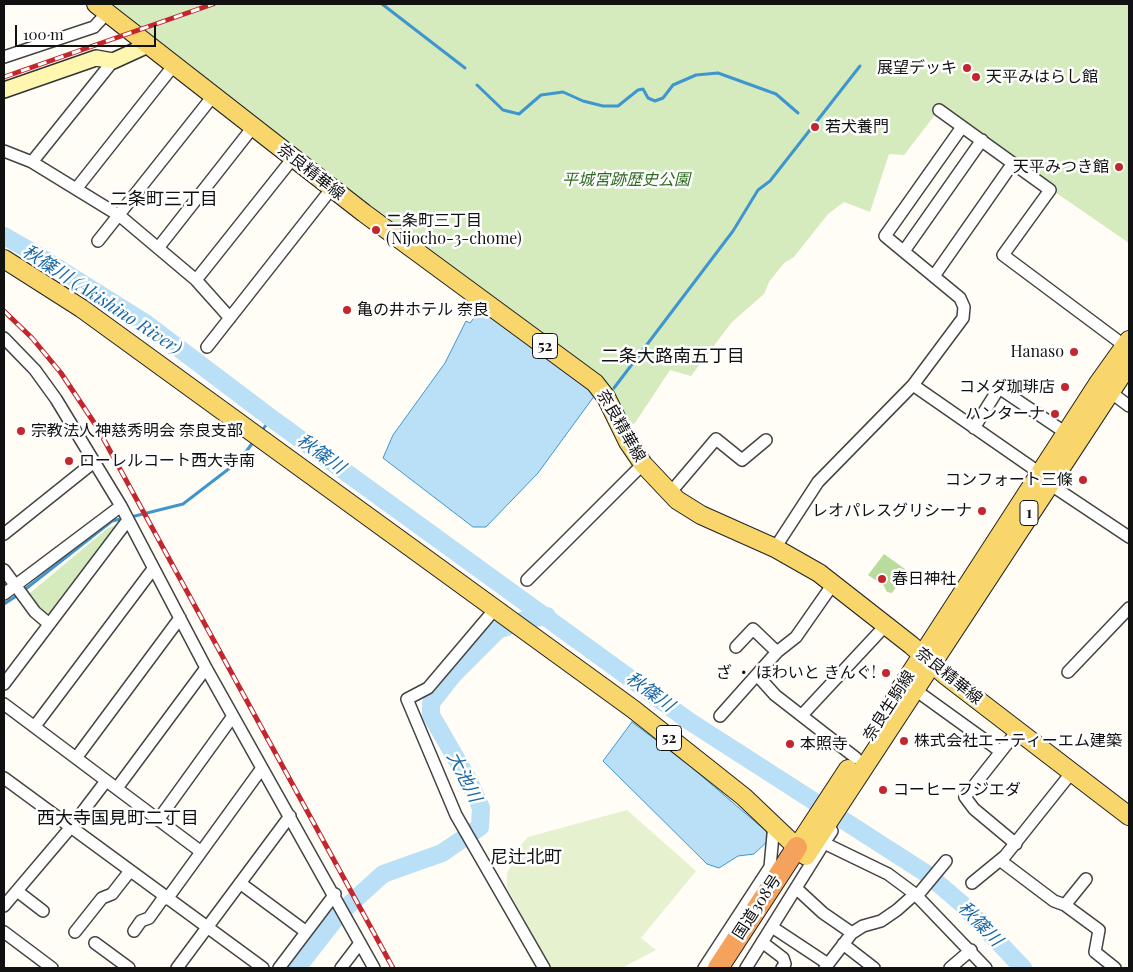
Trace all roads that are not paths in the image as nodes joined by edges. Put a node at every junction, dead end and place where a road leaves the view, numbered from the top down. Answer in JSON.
{"nodes":[{"id":1,"x":102,"y":8,"type":"edge"},
{"id":2,"x":148,"y":45,"type":"junction"},
{"id":3,"x":4,"y":57,"type":"edge"},
{"id":4,"x":113,"y":61,"type":"junction"},
{"id":5,"x":174,"y":65,"type":"junction"},
{"id":6,"x":4,"y":90,"type":"edge"},
{"id":7,"x":213,"y":96,"type":"junction"},
{"id":8,"x":939,"y":110,"type":"dead end"},
{"id":9,"x":253,"y":127,"type":"junction"},
{"id":10,"x":962,"y":127,"type":"junction"},
{"id":11,"x":982,"y":140,"type":"junction"},
{"id":12,"x":4,"y":151,"type":"edge"},
{"id":13,"x":293,"y":158,"type":"junction"},
{"id":14,"x":32,"y":162,"type":"junction"},
{"id":15,"x":1013,"y":163,"type":"junction"},
{"id":16,"x":332,"y":188,"type":"junction"},
{"id":17,"x":76,"y":189,"type":"junction"},
{"id":18,"x":120,"y":216,"type":"junction"},
{"id":19,"x":98,"y":241,"type":"dead end"},
{"id":20,"x":158,"y":248,"type":"junction"},
{"id":21,"x":904,"y":251,"type":"junction"},
{"id":22,"x":4,"y":259,"type":"edge"},
{"id":23,"x":934,"y":276,"type":"junction"},
{"id":24,"x":196,"y":280,"type":"junction"},
{"id":25,"x":230,"y":318,"type":"junction"},
{"id":26,"x":4,"y":338,"type":"edge"},
{"id":27,"x":1128,"y":345,"type":"edge"},
{"id":28,"x":207,"y":347,"type":"dead end"},
{"id":29,"x":1129,"y":364,"type":"edge"},
{"id":30,"x":912,"y":386,"type":"junction"},
{"id":31,"x":1110,"y":391,"type":"junction"},
{"id":32,"x":1129,"y":406,"type":"edge"},
{"id":33,"x":974,"y":428,"type":"junction"},
{"id":34,"x":1066,"y":433,"type":"junction"},
{"id":35,"x":766,"y":440,"type":"dead end"},
{"id":36,"x":94,"y":462,"type":"junction"},
{"id":37,"x":643,"y":464,"type":"junction"},
{"id":38,"x":1044,"y":478,"type":"junction"},
{"id":39,"x":670,"y":493,"type":"junction"},
{"id":40,"x":121,"y":506,"type":"junction"},
{"id":41,"x":128,"y":520,"type":"junction"},
{"id":42,"x":4,"y":534,"type":"edge"},
{"id":43,"x":1129,"y":537,"type":"edge"},
{"id":44,"x":775,"y":548,"type":"junction"},
{"id":45,"x":153,"y":569,"type":"junction"},
{"id":46,"x":4,"y":570,"type":"edge"},
{"id":47,"x":527,"y":580,"type":"dead end"},
{"id":48,"x":834,"y":584,"type":"junction"},
{"id":49,"x":16,"y":585,"type":"junction"},
{"id":50,"x":4,"y":594,"type":"edge"},
{"id":51,"x":1129,"y":608,"type":"edge"},
{"id":52,"x":498,"y":612,"type":"junction"},
{"id":53,"x":180,"y":618,"type":"junction"},
{"id":54,"x":48,"y":623,"type":"junction"},
{"id":55,"x":885,"y":626,"type":"junction"},
{"id":56,"x":736,"y":647,"type":"dead end"},
{"id":57,"x":777,"y":652,"type":"junction"},
{"id":58,"x":926,"y":659,"type":"junction"},
{"id":59,"x":206,"y":668,"type":"junction"},
{"id":60,"x":1068,"y":672,"type":"dead end"},
{"id":61,"x":757,"y":676,"type":"junction"},
{"id":62,"x":4,"y":684,"type":"edge"},
{"id":63,"x":914,"y":689,"type":"junction"},
{"id":64,"x":4,"y":704,"type":"edge"},
{"id":65,"x":802,"y":715,"type":"junction"},
{"id":66,"x":233,"y":716,"type":"junction"},
{"id":67,"x":720,"y":716,"type":"dead end"},
{"id":68,"x":35,"y":726,"type":"junction"},
{"id":69,"x":1018,"y":730,"type":"junction"},
{"id":70,"x":1000,"y":751,"type":"junction"},
{"id":71,"x":76,"y":758,"type":"junction"},
{"id":72,"x":856,"y":758,"type":"junction"},
{"id":73,"x":262,"y":768,"type":"junction"},
{"id":74,"x":1072,"y":772,"type":"junction"},
{"id":75,"x":4,"y":778,"type":"edge"},
{"id":76,"x":106,"y":781,"type":"junction"},
{"id":77,"x":117,"y":788,"type":"junction"},
{"id":78,"x":841,"y":800,"type":"junction"},
{"id":79,"x":290,"y":816,"type":"junction"},
{"id":80,"x":1129,"y":816,"type":"edge"},
{"id":81,"x":158,"y":820,"type":"junction"},
{"id":82,"x":774,"y":824,"type":"junction"},
{"id":83,"x":71,"y":827,"type":"junction"},
{"id":84,"x":811,"y":842,"type":"junction"},
{"id":85,"x":1016,"y":844,"type":"junction"},
{"id":86,"x":200,"y":851,"type":"junction"},
{"id":87,"x":1001,"y":861,"type":"junction"},
{"id":88,"x":945,"y":862,"type":"dead end"},
{"id":89,"x":130,"y":871,"type":"junction"},
{"id":90,"x":1086,"y":879,"type":"dead end"},
{"id":91,"x":240,"y":883,"type":"junction"},
{"id":92,"x":972,"y":883,"type":"dead end"},
{"id":93,"x":797,"y":889,"type":"junction"},
{"id":94,"x":17,"y":891,"type":"junction"},
{"id":95,"x":917,"y":895,"type":"junction"},
{"id":96,"x":166,"y":898,"type":"junction"},
{"id":97,"x":340,"y":903,"type":"junction"},
{"id":98,"x":1065,"y":905,"type":"junction"},
{"id":99,"x":4,"y":906,"type":"edge"},
{"id":100,"x":43,"y":911,"type":"dead end"},
{"id":101,"x":207,"y":927,"type":"junction"},
{"id":102,"x":772,"y":927,"type":"junction"},
{"id":103,"x":134,"y":931,"type":"dead end"},
{"id":104,"x":306,"y":931,"type":"junction"},
{"id":105,"x":4,"y":932,"type":"edge"},
{"id":106,"x":75,"y":932,"type":"dead end"},
{"id":107,"x":852,"y":933,"type":"junction"},
{"id":108,"x":762,"y":942,"type":"junction"},
{"id":109,"x":95,"y":943,"type":"dead end"},
{"id":110,"x":360,"y":943,"type":"junction"},
{"id":111,"x":843,"y":944,"type":"junction"},
{"id":112,"x":971,"y":950,"type":"junction"},
{"id":113,"x":826,"y":966,"type":"edge"},
{"id":114,"x":52,"y":968,"type":"edge"},
{"id":115,"x":130,"y":968,"type":"edge"},
{"id":116,"x":177,"y":968,"type":"edge"},
{"id":117,"x":263,"y":968,"type":"edge"},
{"id":118,"x":279,"y":968,"type":"edge"},
{"id":119,"x":341,"y":968,"type":"edge"},
{"id":120,"x":374,"y":968,"type":"edge"},
{"id":121,"x":544,"y":968,"type":"edge"},
{"id":122,"x":704,"y":968,"type":"edge"},
{"id":123,"x":718,"y":968,"type":"edge"},
{"id":124,"x":733,"y":968,"type":"edge"},
{"id":125,"x":746,"y":968,"type":"edge"},
{"id":126,"x":782,"y":968,"type":"edge"},
{"id":127,"x":874,"y":968,"type":"edge"},
{"id":128,"x":950,"y":968,"type":"edge"},
{"id":129,"x":986,"y":968,"type":"edge"},
{"id":130,"x":1115,"y":968,"type":"edge"}],
"edges":[{"from":1,"to":2,"type":"main road","name":"奈良精華線","number":"52"},
{"from":1,"to":3,"type":"street"},
{"from":2,"to":4,"type":"street"},
{"from":2,"to":5,"type":"main road","name":"奈良精華線","number":"52"},
{"from":4,"to":6,"type":"street"},
{"from":4,"to":14,"type":"street"},
{"from":5,"to":7,"type":"main road","name":"奈良精華線","number":"52"},
{"from":5,"to":17,"type":"street"},
{"from":7,"to":9,"type":"main road","name":"奈良精華線","number":"52"},
{"from":7,"to":18,"type":"street"},
{"from":8,"to":10,"type":"street"},
{"from":9,"to":13,"type":"main road","name":"奈良精華線","number":"52"},
{"from":9,"to":20,"type":"street"},
{"from":10,"to":11,"type":"street"},
{"from":10,"to":21,"type":"street"},
{"from":11,"to":15,"type":"street"},
{"from":11,"to":21,"type":"street"},
{"from":12,"to":14,"type":"street"},
{"from":13,"to":16,"type":"main road","name":"奈良精華線","number":"52"},
{"from":13,"to":24,"type":"street"},
{"from":14,"to":17,"type":"street"},
{"from":15,"to":23,"type":"street"},
{"from":15,"to":27,"type":"street"},
{"from":16,"to":25,"type":"street"},
{"from":16,"to":37,"type":"main road","name":"奈良精華線","number":"52"},
{"from":17,"to":18,"type":"street"},
{"from":18,"to":19,"type":"street"},
{"from":18,"to":20,"type":"street"},
{"from":20,"to":24,"type":"street"},
{"from":21,"to":23,"type":"street"},
{"from":22,"to":52,"type":"main road","number":"52"},
{"from":23,"to":30,"type":"street"},
{"from":24,"to":25,"type":"street"},
{"from":25,"to":28,"type":"street"},
{"from":26,"to":36,"type":"street"},
{"from":27,"to":34,"type":"main road","name":"奈良生駒線","number":"1"},
{"from":29,"to":31,"type":"main road","name":"奈良生駒線","number":"1"},
{"from":30,"to":33,"type":"street"},
{"from":30,"to":44,"type":"street"},
{"from":31,"to":32,"type":"street"},
{"from":31,"to":38,"type":"main road","name":"奈良生駒線","number":"1"},
{"from":33,"to":34,"type":"street"},
{"from":33,"to":38,"type":"street"},
{"from":34,"to":38,"type":"main road","name":"奈良生駒線","number":"1"},
{"from":35,"to":39,"type":"street"},
{"from":36,"to":40,"type":"street"},
{"from":36,"to":42,"type":"street"},
{"from":37,"to":39,"type":"main road","name":"奈良精華線","number":"52"},
{"from":37,"to":47,"type":"street"},
{"from":38,"to":43,"type":"street"},
{"from":38,"to":58,"type":"main road","name":"奈良生駒線","number":"1"},
{"from":39,"to":44,"type":"main road","name":"奈良精華線","number":"52"},
{"from":40,"to":41,"type":"street"},
{"from":40,"to":49,"type":"street"},
{"from":41,"to":45,"type":"street"},
{"from":41,"to":54,"type":"street"},
{"from":44,"to":48,"type":"main road","name":"奈良精華線","number":"52"},
{"from":45,"to":53,"type":"street"},
{"from":45,"to":68,"type":"street"},
{"from":46,"to":49,"type":"street"},
{"from":48,"to":55,"type":"main road","name":"奈良精華線","number":"52"},
{"from":48,"to":57,"type":"street"},
{"from":49,"to":50,"type":"street"},
{"from":49,"to":54,"type":"street"},
{"from":51,"to":60,"type":"street"},
{"from":52,"to":82,"type":"main road","number":"52"},
{"from":52,"to":121,"type":"street"},
{"from":53,"to":59,"type":"street"},
{"from":53,"to":71,"type":"street"},
{"from":54,"to":62,"type":"street"},
{"from":55,"to":58,"type":"main road","name":"奈良精華線","number":"52"},
{"from":55,"to":65,"type":"street"},
{"from":56,"to":57,"type":"street"},
{"from":57,"to":61,"type":"street"},
{"from":58,"to":63,"type":"main road","name":"奈良生駒線","number":"1"},
{"from":58,"to":69,"type":"main road","name":"奈良精華線","number":"52"},
{"from":58,"to":72,"type":"main road","name":"奈良生駒線","number":"1"},
{"from":59,"to":66,"type":"street"},
{"from":59,"to":77,"type":"street"},
{"from":61,"to":65,"type":"street"},
{"from":61,"to":67,"type":"street"},
{"from":63,"to":70,"type":"street"},
{"from":63,"to":78,"type":"main road","name":"奈良生駒線","number":"1"},
{"from":64,"to":68,"type":"street"},
{"from":65,"to":72,"type":"street"},
{"from":66,"to":73,"type":"street"},
{"from":66,"to":81,"type":"street"},
{"from":68,"to":71,"type":"street"},
{"from":69,"to":70,"type":"street"},
{"from":69,"to":74,"type":"main road","name":"奈良精華線","number":"52"},
{"from":70,"to":85,"type":"street"},
{"from":71,"to":76,"type":"street"},
{"from":72,"to":78,"type":"main road","name":"奈良生駒線","number":"1"},
{"from":73,"to":79,"type":"street"},
{"from":73,"to":86,"type":"street"},
{"from":74,"to":80,"type":"main road","name":"奈良精華線","number":"52"},
{"from":74,"to":85,"type":"street"},
{"from":75,"to":83,"type":"street"},
{"from":76,"to":77,"type":"street"},
{"from":76,"to":83,"type":"street"},
{"from":77,"to":81,"type":"street"},
{"from":78,"to":84,"type":"main road","name":"奈良生駒線","number":"1"},
{"from":79,"to":91,"type":"street"},
{"from":79,"to":97,"type":"street"},
{"from":81,"to":86,"type":"street"},
{"from":82,"to":84,"type":"main road","number":"52"},
{"from":82,"to":122,"type":"street"},
{"from":83,"to":89,"type":"street"},
{"from":83,"to":94,"type":"street"},
{"from":84,"to":93,"type":"street"},
{"from":84,"to":95,"type":"street"},
{"from":84,"to":123,"type":"highway","name":"国道308号"},
{"from":84,"to":124,"type":"highway","name":"国道308号"},
{"from":85,"to":87,"type":"street"},
{"from":86,"to":96,"type":"street"},
{"from":87,"to":92,"type":"street"},
{"from":87,"to":98,"type":"street"},
{"from":88,"to":95,"type":"street"},
{"from":89,"to":96,"type":"street"},
{"from":89,"to":106,"type":"street"},
{"from":90,"to":98,"type":"street"},
{"from":91,"to":101,"type":"street"},
{"from":91,"to":104,"type":"street"},
{"from":93,"to":102,"type":"street"},
{"from":93,"to":107,"type":"street"},
{"from":94,"to":99,"type":"street"},
{"from":94,"to":100,"type":"street"},
{"from":95,"to":107,"type":"street"},
{"from":95,"to":112,"type":"street"},
{"from":96,"to":101,"type":"street"},
{"from":96,"to":103,"type":"street"},
{"from":97,"to":104,"type":"street"},
{"from":97,"to":110,"type":"street"},
{"from":98,"to":130,"type":"street"},
{"from":101,"to":116,"type":"street"},
{"from":101,"to":117,"type":"street"},
{"from":102,"to":108,"type":"street"},
{"from":102,"to":113,"type":"street"},
{"from":104,"to":118,"type":"street"},
{"from":105,"to":114,"type":"street"},
{"from":107,"to":111,"type":"street"},
{"from":108,"to":125,"type":"street"},
{"from":108,"to":126,"type":"street"},
{"from":109,"to":115,"type":"street"},
{"from":110,"to":119,"type":"street"},
{"from":110,"to":120,"type":"street"},
{"from":111,"to":113,"type":"street"},
{"from":111,"to":127,"type":"street"},
{"from":112,"to":128,"type":"street"},
{"from":112,"to":129,"type":"street"}]}
